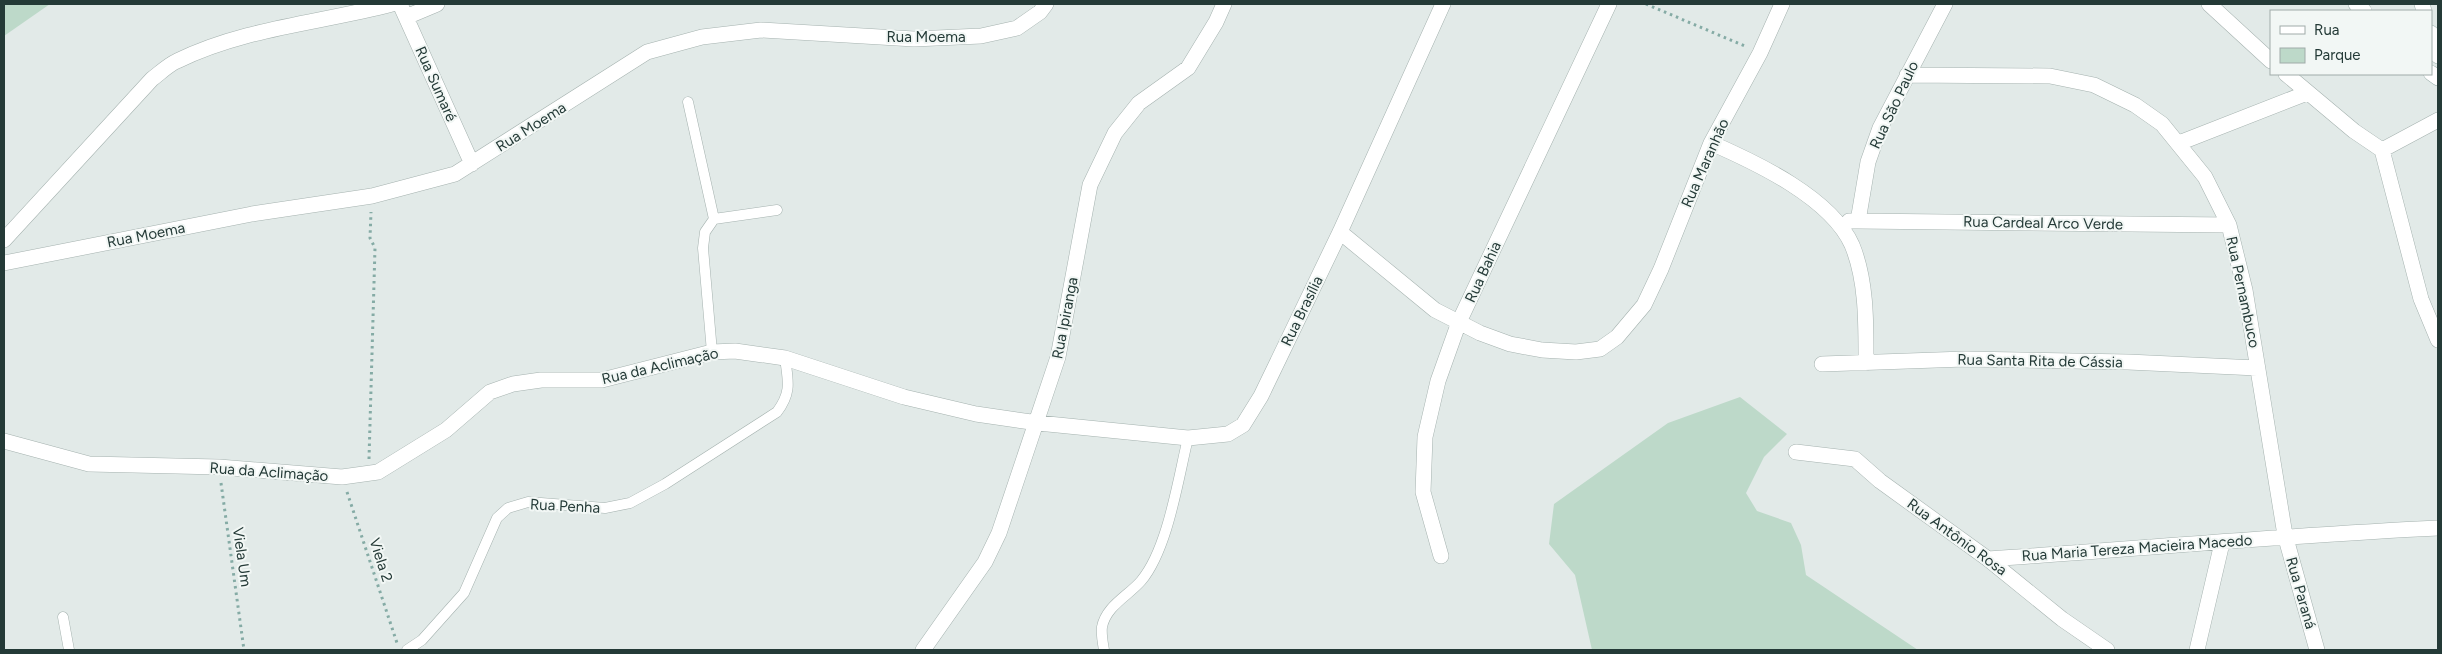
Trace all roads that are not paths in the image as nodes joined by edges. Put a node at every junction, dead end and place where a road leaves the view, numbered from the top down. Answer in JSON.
{"nodes":[{"id":1,"x":392,"y":4,"type":"edge"},
{"id":2,"x":437,"y":4,"type":"edge"},
{"id":3,"x":1046,"y":4,"type":"edge"},
{"id":4,"x":1224,"y":4,"type":"edge"},
{"id":5,"x":1443,"y":4,"type":"edge"},
{"id":6,"x":1609,"y":4,"type":"edge"},
{"id":7,"x":1782,"y":4,"type":"edge"},
{"id":8,"x":1945,"y":4,"type":"edge"},
{"id":9,"x":2208,"y":4,"type":"edge"},
{"id":10,"x":403,"y":11,"type":"edge"},
{"id":11,"x":2432,"y":36,"type":"edge"},
{"id":12,"x":2438,"y":56,"type":"edge"},
{"id":13,"x":2270,"y":59,"type":"edge"},
{"id":14,"x":1907,"y":75,"type":"junction"},
{"id":15,"x":2287,"y":75,"type":"edge"},
{"id":16,"x":2307,"y":93,"type":"junction"},
{"id":17,"x":688,"y":102,"type":"dead end"},
{"id":18,"x":2438,"y":120,"type":"edge"},
{"id":19,"x":1712,"y":143,"type":"junction"},
{"id":20,"x":2179,"y":143,"type":"junction"},
{"id":21,"x":2382,"y":150,"type":"junction"},
{"id":22,"x":472,"y":164,"type":"junction"},
{"id":23,"x":778,"y":210,"type":"dead end"},
{"id":24,"x":714,"y":219,"type":"junction"},
{"id":25,"x":1836,"y":220,"type":"junction"},
{"id":26,"x":1858,"y":221,"type":"junction"},
{"id":27,"x":2229,"y":225,"type":"junction"},
{"id":28,"x":1340,"y":232,"type":"junction"},
{"id":29,"x":4,"y":240,"type":"edge"},
{"id":30,"x":4,"y":263,"type":"edge"},
{"id":31,"x":1459,"y":322,"type":"junction"},
{"id":32,"x":2438,"y":340,"type":"edge"},
{"id":33,"x":712,"y":352,"type":"junction"},
{"id":34,"x":785,"y":358,"type":"junction"},
{"id":35,"x":1866,"y":363,"type":"junction"},
{"id":36,"x":1822,"y":364,"type":"dead end"},
{"id":37,"x":2257,"y":368,"type":"junction"},
{"id":38,"x":1038,"y":422,"type":"junction"},
{"id":39,"x":1188,"y":438,"type":"junction"},
{"id":40,"x":4,"y":441,"type":"edge"},
{"id":41,"x":1796,"y":452,"type":"dead end"},
{"id":42,"x":2438,"y":528,"type":"edge"},
{"id":43,"x":2285,"y":535,"type":"junction"},
{"id":44,"x":2222,"y":544,"type":"junction"},
{"id":45,"x":1441,"y":556,"type":"dead end"},
{"id":46,"x":1988,"y":559,"type":"junction"},
{"id":47,"x":63,"y":617,"type":"dead end"},
{"id":48,"x":69,"y":650,"type":"edge"},
{"id":49,"x":407,"y":650,"type":"edge"},
{"id":50,"x":922,"y":650,"type":"edge"},
{"id":51,"x":1104,"y":650,"type":"edge"},
{"id":52,"x":2107,"y":650,"type":"edge"},
{"id":53,"x":2197,"y":650,"type":"edge"},
{"id":54,"x":2316,"y":650,"type":"edge"}],
"edges":[{"from":1,"to":29,"type":"street"},
{"from":2,"to":10,"type":"street"},
{"from":3,"to":22,"type":"street","name":"Rua Moema"},
{"from":4,"to":38,"type":"street","name":"Rua Ipiranga"},
{"from":5,"to":28,"type":"street","name":"Rua Brasília"},
{"from":6,"to":31,"type":"street","name":"Rua Bahia"},
{"from":7,"to":19,"type":"street","name":"Rua Maranhão"},
{"from":8,"to":14,"type":"street","name":"Rua São Paulo"},
{"from":9,"to":13,"type":"street"},
{"from":10,"to":22,"type":"street","name":"Rua Sumaré"},
{"from":11,"to":12,"type":"street"},
{"from":14,"to":20,"type":"street","name":"Rua Pernambuco"},
{"from":14,"to":26,"type":"street","name":"Rua São Paulo"},
{"from":15,"to":16,"type":"street"},
{"from":16,"to":20,"type":"street"},
{"from":16,"to":21,"type":"street"},
{"from":17,"to":24,"type":"lane"},
{"from":18,"to":21,"type":"street"},
{"from":19,"to":25,"type":"street"},
{"from":19,"to":31,"type":"street","name":"Rua Maranhão"},
{"from":20,"to":27,"type":"street","name":"Rua Pernambuco"},
{"from":21,"to":32,"type":"street"},
{"from":22,"to":30,"type":"street","name":"Rua Moema"},
{"from":23,"to":24,"type":"lane"},
{"from":24,"to":33,"type":"lane"},
{"from":25,"to":26,"type":"street"},
{"from":25,"to":35,"type":"street"},
{"from":26,"to":27,"type":"street","name":"Rua Cardeal Arco Verde"},
{"from":27,"to":37,"type":"street","name":"Rua Pernambuco"},
{"from":28,"to":31,"type":"street"},
{"from":28,"to":39,"type":"street","name":"Rua Brasília"},
{"from":31,"to":45,"type":"street","name":"Rua Bahia"},
{"from":33,"to":34,"type":"street","name":"Rua da Aclimação"},
{"from":33,"to":40,"type":"street","name":"Rua da Aclimação"},
{"from":34,"to":38,"type":"street","name":"Rua da Aclimação"},
{"from":34,"to":49,"type":"lane","name":"Rua Penha"},
{"from":35,"to":36,"type":"street","name":"Rua Santa Rita de Cássia"},
{"from":35,"to":37,"type":"street","name":"Rua Santa Rita de Cássia"},
{"from":37,"to":43,"type":"street","name":"Rua Pernambuco"},
{"from":38,"to":39,"type":"street","name":"Rua Brasília"},
{"from":38,"to":50,"type":"street","name":"Rua Ipiranga"},
{"from":39,"to":51,"type":"lane"},
{"from":41,"to":46,"type":"street","name":"Rua Antônio Rosa"},
{"from":42,"to":43,"type":"street","name":"Rua Maria Tereza Macieira Macedo"},
{"from":43,"to":44,"type":"street","name":"Rua Maria Tereza Macieira Macedo"},
{"from":43,"to":54,"type":"street","name":"Rua Paraná"},
{"from":44,"to":46,"type":"street","name":"Rua Maria Tereza Macieira Macedo"},
{"from":44,"to":53,"type":"street"},
{"from":46,"to":52,"type":"street","name":"Rua Antônio Rosa"},
{"from":47,"to":48,"type":"lane"}]}
